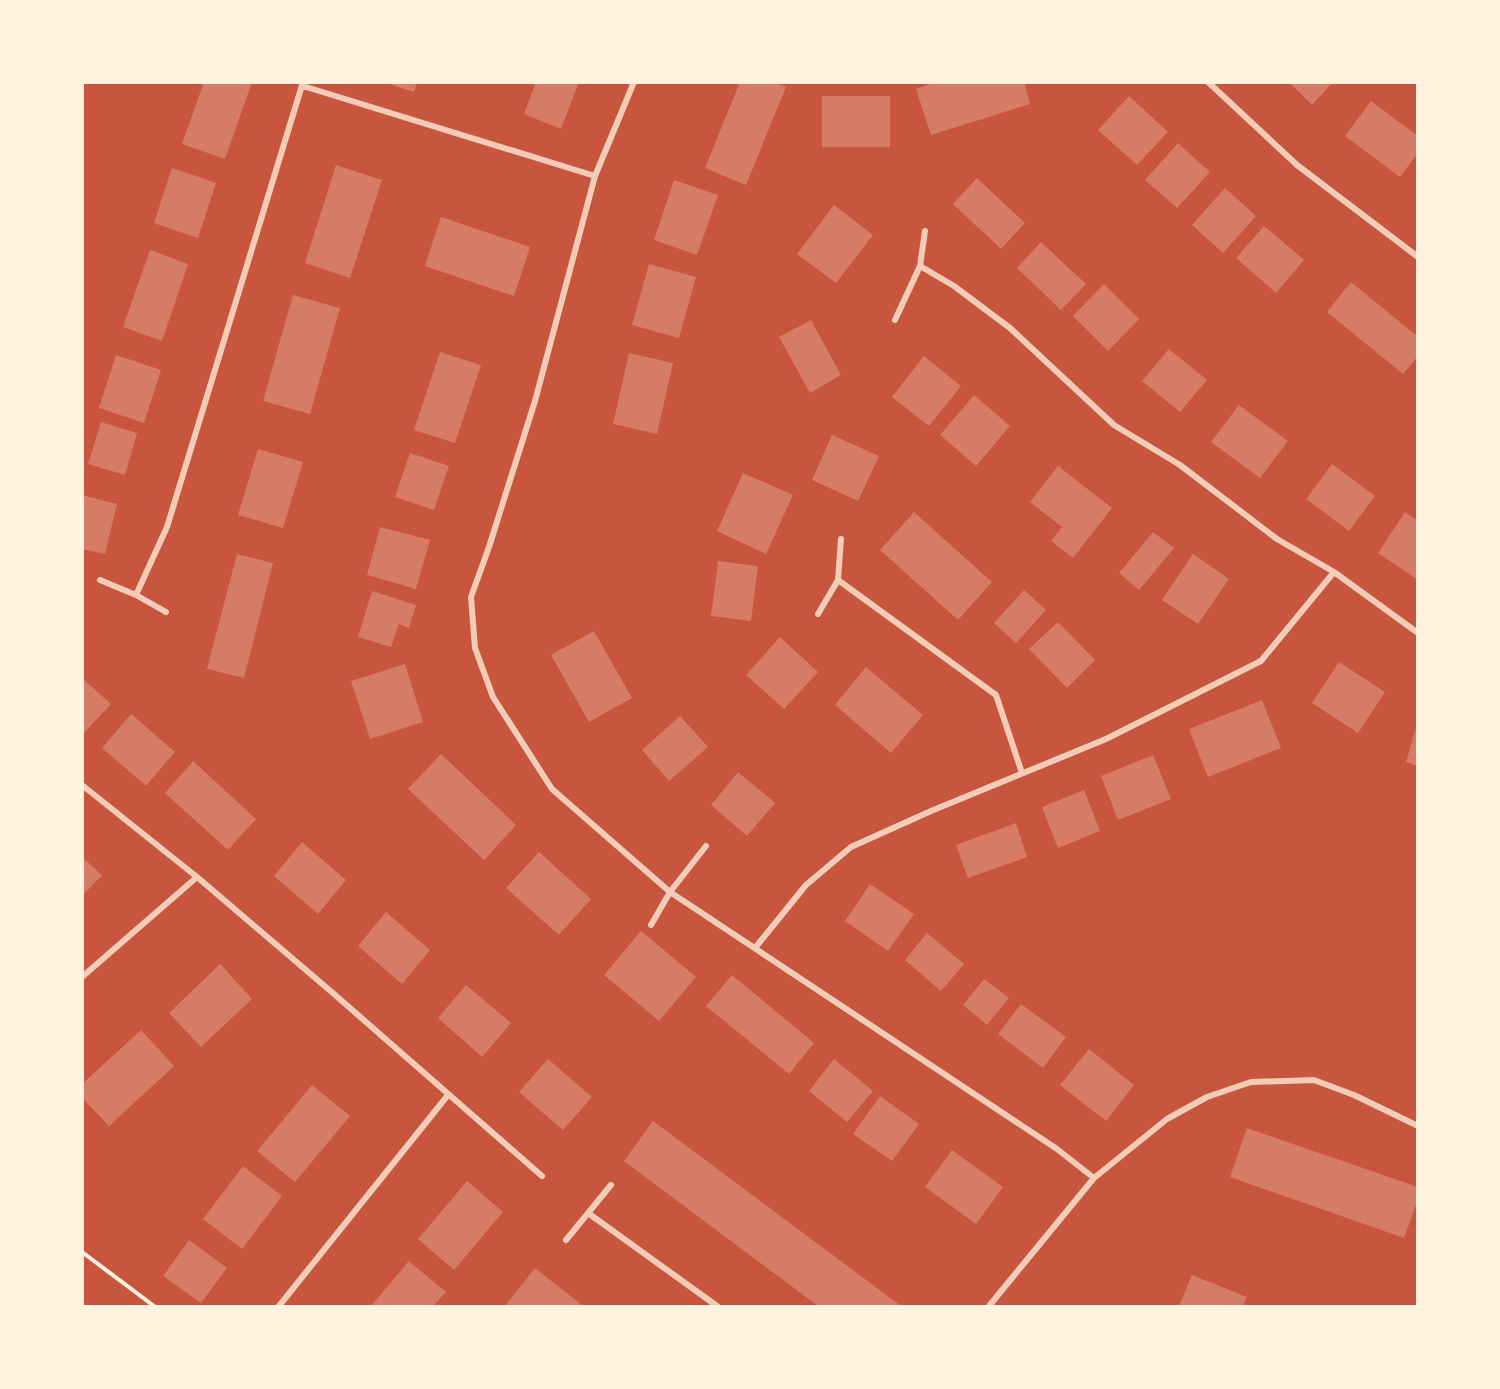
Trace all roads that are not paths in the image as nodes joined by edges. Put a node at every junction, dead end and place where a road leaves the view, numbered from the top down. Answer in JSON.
{"nodes":[{"id":1,"x":634,"y":82,"type":"edge"},
{"id":2,"x":1208,"y":82,"type":"edge"},
{"id":3,"x":303,"y":84,"type":"edge"},
{"id":4,"x":595,"y":176,"type":"junction"},
{"id":5,"x":925,"y":231,"type":"dead end"},
{"id":6,"x":1418,"y":257,"type":"edge"},
{"id":7,"x":920,"y":266,"type":"junction"},
{"id":8,"x":895,"y":320,"type":"dead end"},
{"id":9,"x":841,"y":539,"type":"dead end"},
{"id":10,"x":1334,"y":572,"type":"junction"},
{"id":11,"x":100,"y":580,"type":"dead end"},
{"id":12,"x":838,"y":580,"type":"junction"},
{"id":13,"x":136,"y":595,"type":"junction"},
{"id":14,"x":166,"y":612,"type":"dead end"},
{"id":15,"x":818,"y":614,"type":"dead end"},
{"id":16,"x":1418,"y":633,"type":"edge"},
{"id":17,"x":1022,"y":773,"type":"junction"},
{"id":18,"x":82,"y":785,"type":"edge"},
{"id":19,"x":706,"y":846,"type":"dead end"},
{"id":20,"x":197,"y":877,"type":"junction"},
{"id":21,"x":670,"y":892,"type":"junction"},
{"id":22,"x":651,"y":925,"type":"dead end"},
{"id":23,"x":754,"y":948,"type":"junction"},
{"id":24,"x":82,"y":977,"type":"edge"},
{"id":25,"x":447,"y":1095,"type":"junction"},
{"id":26,"x":1418,"y":1126,"type":"edge"},
{"id":27,"x":542,"y":1176,"type":"dead end"},
{"id":28,"x":1094,"y":1178,"type":"junction"},
{"id":29,"x":611,"y":1185,"type":"dead end"},
{"id":30,"x":588,"y":1214,"type":"junction"},
{"id":31,"x":566,"y":1240,"type":"dead end"},
{"id":32,"x":279,"y":1306,"type":"edge"},
{"id":33,"x":717,"y":1306,"type":"edge"},
{"id":34,"x":989,"y":1306,"type":"edge"}],
"edges":[{"from":1,"to":4,"type":"street"},
{"from":2,"to":6,"type":"street"},
{"from":3,"to":4,"type":"street"},
{"from":3,"to":13,"type":"street"},
{"from":4,"to":21,"type":"street"},
{"from":5,"to":7,"type":"street"},
{"from":7,"to":8,"type":"street"},
{"from":7,"to":10,"type":"street"},
{"from":9,"to":12,"type":"street"},
{"from":10,"to":16,"type":"street"},
{"from":10,"to":17,"type":"street"},
{"from":11,"to":13,"type":"street"},
{"from":12,"to":15,"type":"street"},
{"from":12,"to":17,"type":"street"},
{"from":13,"to":14,"type":"street"},
{"from":17,"to":23,"type":"street"},
{"from":18,"to":20,"type":"street"},
{"from":19,"to":21,"type":"street"},
{"from":20,"to":24,"type":"street"},
{"from":20,"to":25,"type":"street"},
{"from":21,"to":22,"type":"street"},
{"from":21,"to":23,"type":"street"},
{"from":23,"to":28,"type":"street"},
{"from":25,"to":27,"type":"street"},
{"from":25,"to":32,"type":"street"},
{"from":26,"to":28,"type":"street"},
{"from":28,"to":34,"type":"street"},
{"from":29,"to":30,"type":"street"},
{"from":30,"to":31,"type":"street"},
{"from":30,"to":33,"type":"street"}]}
